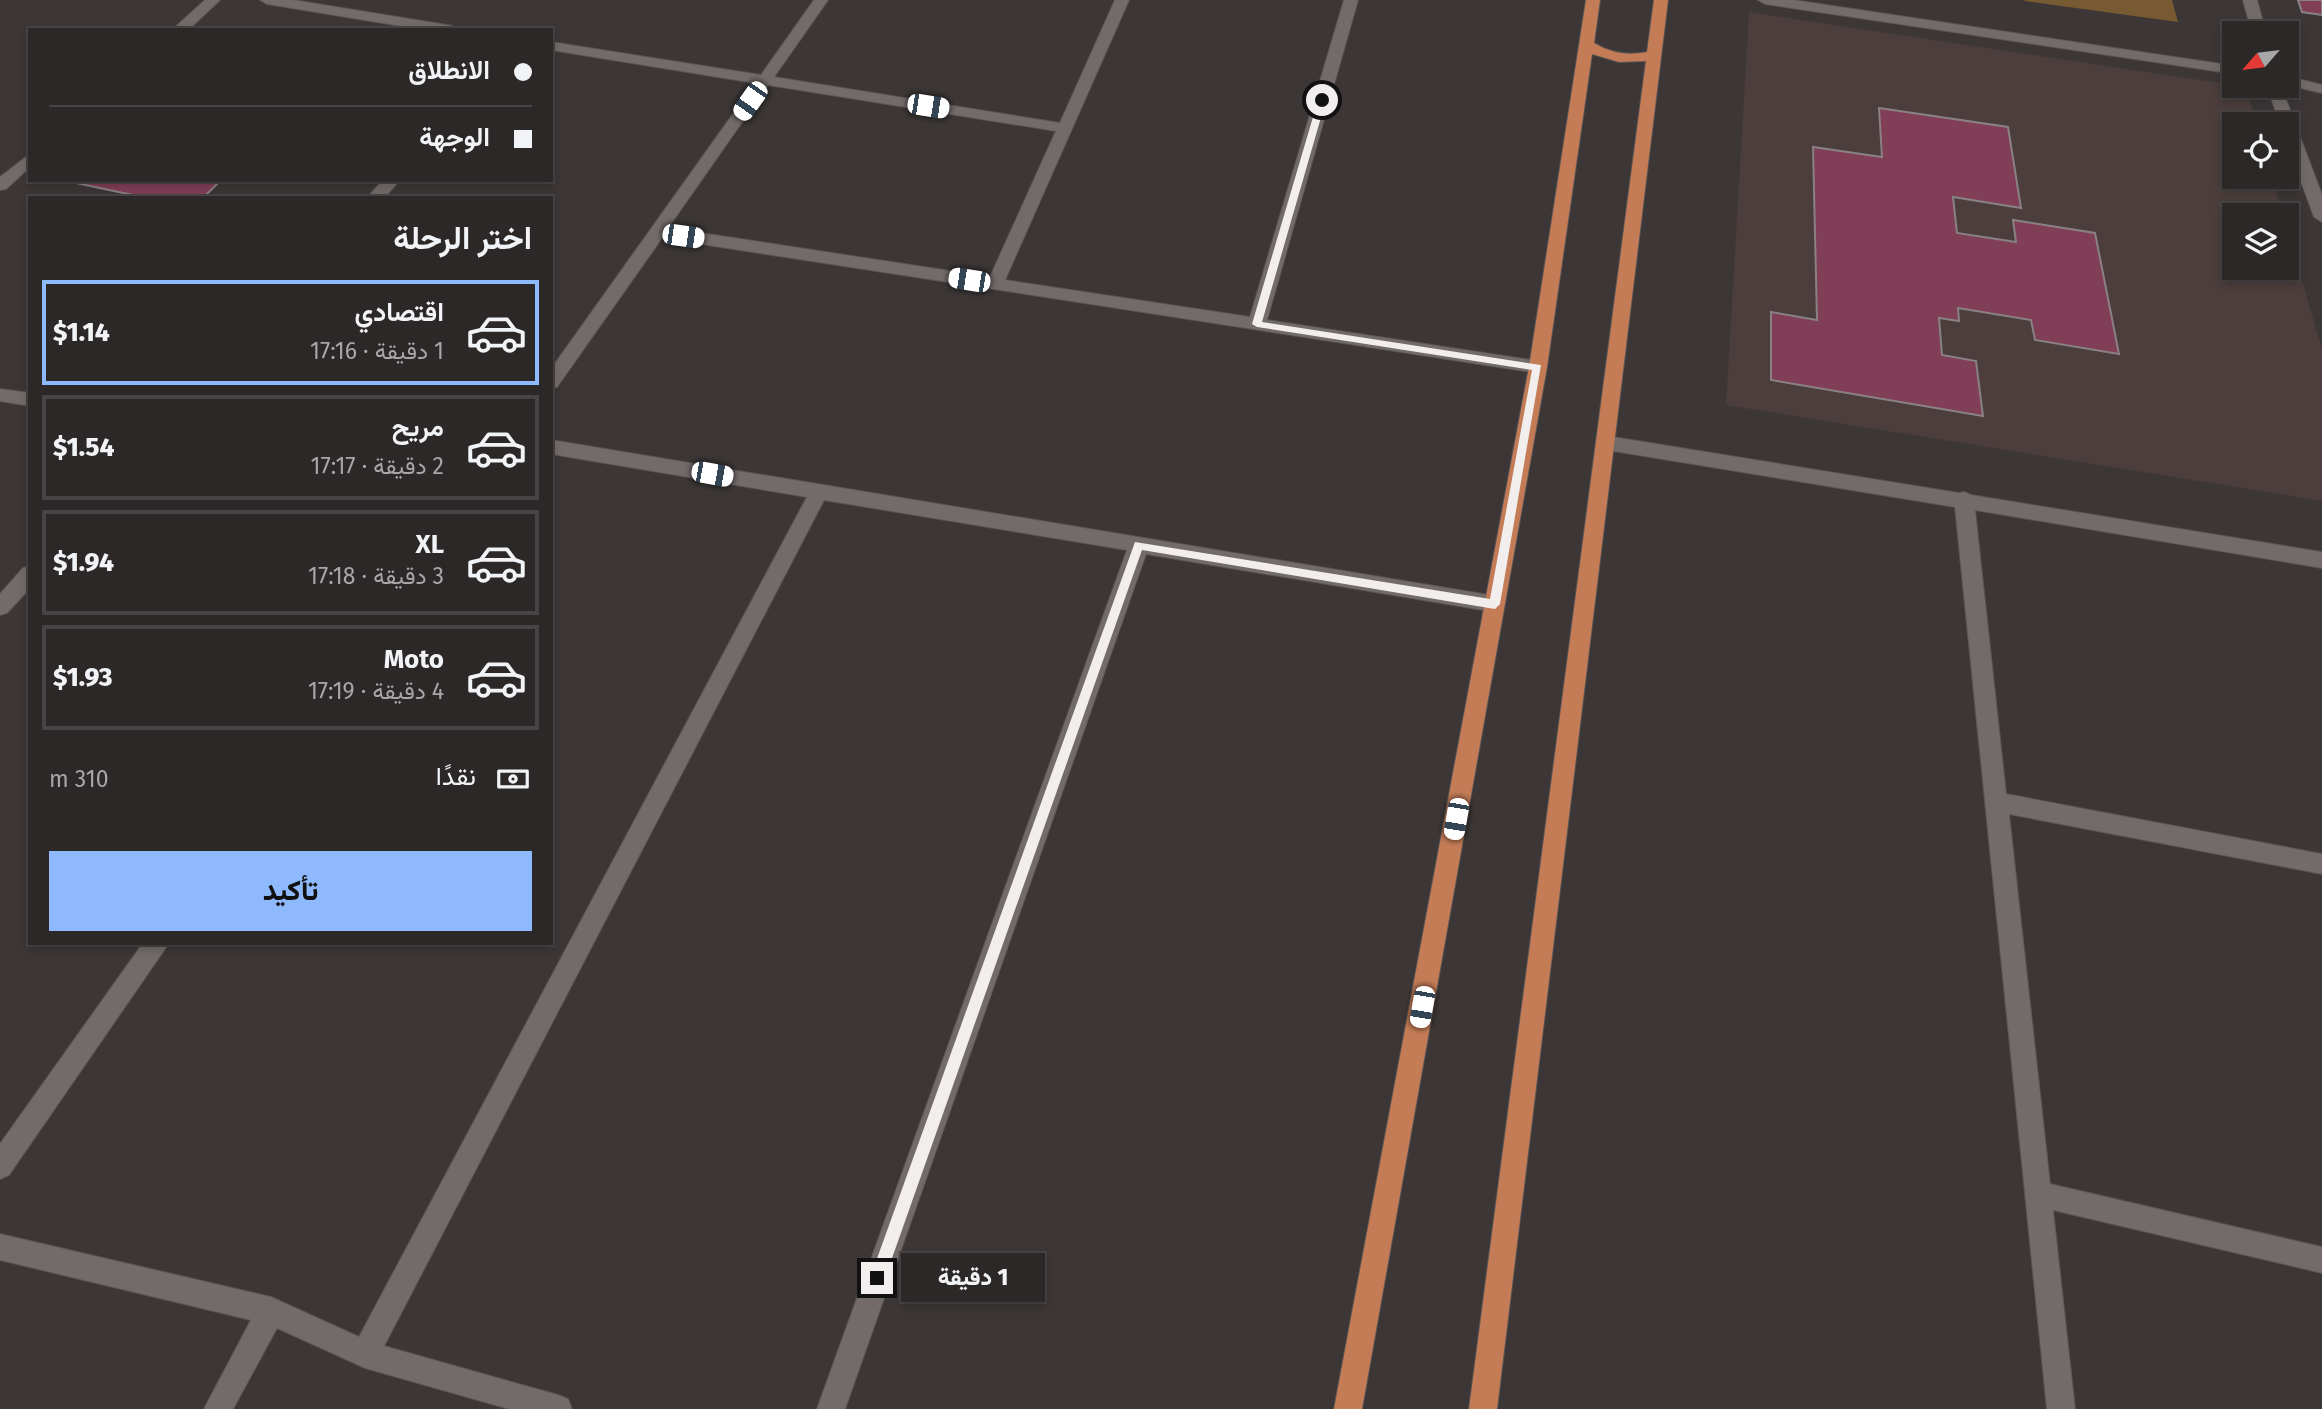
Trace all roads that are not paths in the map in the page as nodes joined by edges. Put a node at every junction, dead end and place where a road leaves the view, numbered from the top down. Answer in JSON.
{"nodes":[{"id":1,"x":213,"y":0,"type":"edge"},
{"id":2,"x":267,"y":0,"type":"edge"},
{"id":3,"x":821,"y":0,"type":"edge"},
{"id":4,"x":1122,"y":0,"type":"edge"},
{"id":5,"x":1351,"y":0,"type":"edge"},
{"id":6,"x":1593,"y":0,"type":"edge"},
{"id":7,"x":1661,"y":0,"type":"edge"},
{"id":8,"x":1765,"y":0,"type":"edge"},
{"id":9,"x":2250,"y":0,"type":"edge"},
{"id":10,"x":2256,"y":21,"type":"edge"},
{"id":11,"x":181,"y":28,"type":"edge"},
{"id":12,"x":441,"y":28,"type":"edge"},
{"id":13,"x":1586,"y":44,"type":"junction"},
{"id":14,"x":553,"y":46,"type":"edge"},
{"id":15,"x":1654,"y":55,"type":"junction"},
{"id":16,"x":2222,"y":68,"type":"edge"},
{"id":17,"x":2322,"y":73,"type":"edge"},
{"id":18,"x":2300,"y":74,"type":"edge"},
{"id":19,"x":765,"y":79,"type":"junction"},
{"id":20,"x":2300,"y":83,"type":"edge"},
{"id":21,"x":2322,"y":89,"type":"edge"},
{"id":22,"x":2278,"y":98,"type":"edge"},
{"id":23,"x":1064,"y":128,"type":"junction"},
{"id":24,"x":28,"y":161,"type":"edge"},
{"id":25,"x":389,"y":182,"type":"edge"},
{"id":26,"x":0,"y":185,"type":"edge"},
{"id":27,"x":377,"y":196,"type":"edge"},
{"id":28,"x":2322,"y":217,"type":"edge"},
{"id":29,"x":657,"y":232,"type":"junction"},
{"id":30,"x":995,"y":284,"type":"junction"},
{"id":31,"x":1257,"y":324,"type":"junction"},
{"id":32,"x":1538,"y":367,"type":"junction"},
{"id":33,"x":553,"y":380,"type":"edge"},
{"id":34,"x":0,"y":395,"type":"edge"},
{"id":35,"x":28,"y":400,"type":"edge"},
{"id":36,"x":1607,"y":443,"type":"junction"},
{"id":37,"x":553,"y":447,"type":"edge"},
{"id":38,"x":820,"y":492,"type":"junction"},
{"id":39,"x":1964,"y":499,"type":"junction"},
{"id":40,"x":1139,"y":545,"type":"junction"},
{"id":41,"x":2322,"y":560,"type":"edge"},
{"id":42,"x":28,"y":576,"type":"edge"},
{"id":43,"x":1495,"y":604,"type":"junction"},
{"id":44,"x":0,"y":607,"type":"edge"},
{"id":45,"x":1996,"y":802,"type":"junction"},
{"id":46,"x":2322,"y":864,"type":"edge"},
{"id":47,"x":156,"y":945,"type":"edge"},
{"id":48,"x":0,"y":1166,"type":"edge"},
{"id":49,"x":2039,"y":1194,"type":"junction"},
{"id":50,"x":0,"y":1247,"type":"edge"},
{"id":51,"x":2322,"y":1260,"type":"edge"},
{"id":52,"x":271,"y":1311,"type":"junction"},
{"id":53,"x":365,"y":1354,"type":"junction"},
{"id":54,"x":218,"y":1409,"type":"edge"},
{"id":55,"x":558,"y":1409,"type":"edge"},
{"id":56,"x":831,"y":1409,"type":"edge"},
{"id":57,"x":1348,"y":1409,"type":"edge"},
{"id":58,"x":1483,"y":1409,"type":"edge"},
{"id":59,"x":2061,"y":1409,"type":"edge"}],
"edges":[{"from":1,"to":11,"type":"street"},
{"from":2,"to":12,"type":"street"},
{"from":3,"to":19,"type":"street"},
{"from":4,"to":23,"type":"street"},
{"from":5,"to":31,"type":"street"},
{"from":6,"to":13,"type":"main road"},
{"from":7,"to":15,"type":"main road"},
{"from":8,"to":16,"type":"street"},
{"from":9,"to":10,"type":"street"},
{"from":13,"to":15,"type":"main road"},
{"from":13,"to":32,"type":"main road"},
{"from":14,"to":19,"type":"street"},
{"from":15,"to":36,"type":"main road"},
{"from":17,"to":18,"type":"street"},
{"from":19,"to":23,"type":"street"},
{"from":19,"to":29,"type":"street"},
{"from":20,"to":21,"type":"street"},
{"from":22,"to":28,"type":"street"},
{"from":23,"to":30,"type":"street"},
{"from":24,"to":26,"type":"street"},
{"from":25,"to":27,"type":"street"},
{"from":29,"to":30,"type":"street"},
{"from":29,"to":33,"type":"street"},
{"from":30,"to":31,"type":"street"},
{"from":31,"to":32,"type":"street"},
{"from":32,"to":43,"type":"main road"},
{"from":34,"to":35,"type":"street"},
{"from":36,"to":39,"type":"street"},
{"from":36,"to":58,"type":"main road"},
{"from":37,"to":38,"type":"street"},
{"from":38,"to":40,"type":"street"},
{"from":38,"to":53,"type":"street"},
{"from":39,"to":41,"type":"street"},
{"from":39,"to":45,"type":"street"},
{"from":40,"to":43,"type":"street"},
{"from":40,"to":56,"type":"street"},
{"from":42,"to":44,"type":"street"},
{"from":43,"to":57,"type":"main road"},
{"from":45,"to":46,"type":"street"},
{"from":45,"to":49,"type":"street"},
{"from":47,"to":48,"type":"street"},
{"from":49,"to":51,"type":"street"},
{"from":49,"to":59,"type":"street"},
{"from":50,"to":52,"type":"street"},
{"from":52,"to":53,"type":"street"},
{"from":52,"to":54,"type":"street"},
{"from":53,"to":55,"type":"street"}]}
